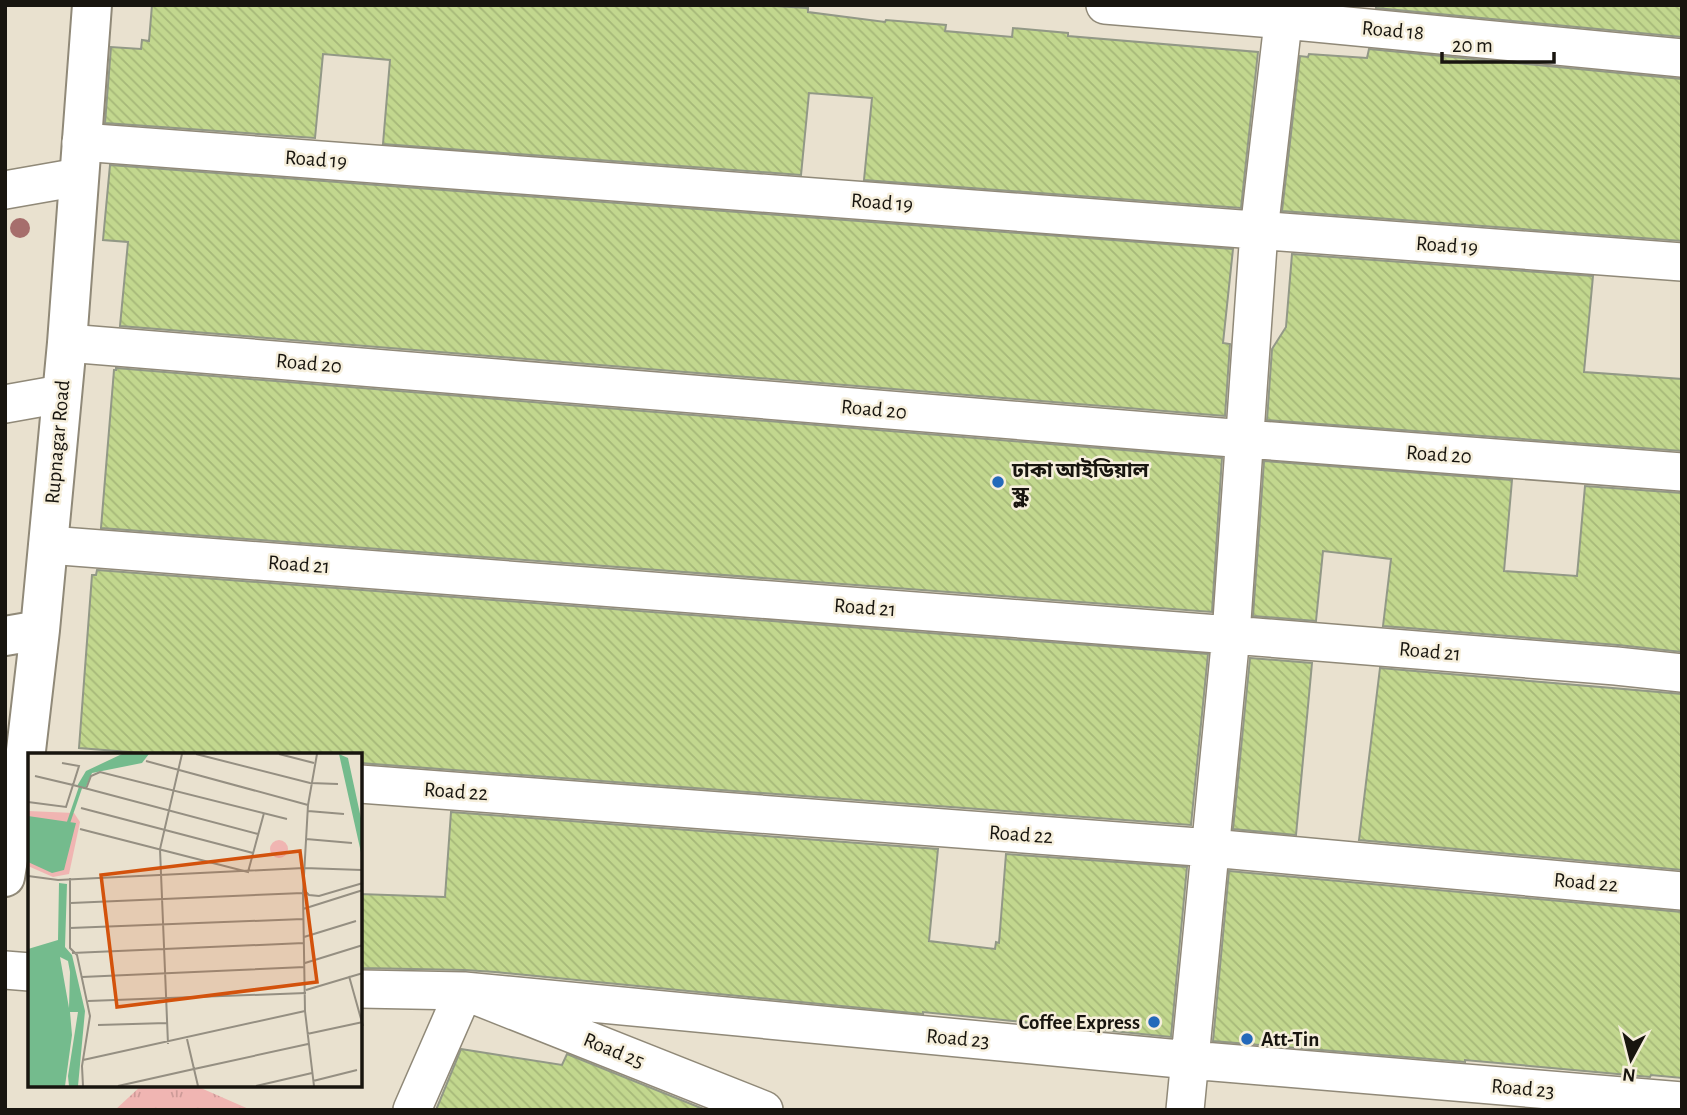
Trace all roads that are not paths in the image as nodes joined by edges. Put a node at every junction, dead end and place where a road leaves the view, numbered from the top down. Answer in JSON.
{"nodes":[{"id":1,"x":92,"y":5,"type":"edge"},
{"id":2,"x":1105,"y":5,"type":"edge"},
{"id":3,"x":1284,"y":13,"type":"edge"},
{"id":4,"x":1682,"y":58,"type":"edge"},
{"id":5,"x":80,"y":159,"type":"junction"},
{"id":6,"x":5,"y":190,"type":"edge"},
{"id":7,"x":1259,"y":231,"type":"junction"},
{"id":8,"x":1682,"y":262,"type":"edge"},
{"id":9,"x":66,"y":343,"type":"junction"},
{"id":10,"x":61,"y":394,"type":"junction"},
{"id":11,"x":5,"y":404,"type":"edge"},
{"id":12,"x":1245,"y":439,"type":"junction"},
{"id":13,"x":1682,"y":472,"type":"edge"},
{"id":14,"x":48,"y":545,"type":"junction"},
{"id":15,"x":23,"y":633,"type":"edge"},
{"id":16,"x":1230,"y":635,"type":"junction"},
{"id":17,"x":1682,"y":673,"type":"edge"},
{"id":18,"x":20,"y":770,"type":"edge"},
{"id":19,"x":362,"y":784,"type":"edge"},
{"id":20,"x":1211,"y":848,"type":"junction"},
{"id":21,"x":5,"y":877,"type":"edge"},
{"id":22,"x":1682,"y":891,"type":"edge"},
{"id":23,"x":5,"y":970,"type":"edge"},
{"id":24,"x":28,"y":972,"type":"edge"},
{"id":25,"x":362,"y":989,"type":"edge"},
{"id":26,"x":464,"y":991,"type":"junction"},
{"id":27,"x":1191,"y":1060,"type":"junction"},
{"id":28,"x":1682,"y":1101,"type":"edge"},
{"id":29,"x":412,"y":1110,"type":"edge"},
{"id":30,"x":764,"y":1110,"type":"edge"},
{"id":31,"x":1185,"y":1110,"type":"edge"}],
"edges":[{"from":1,"to":5,"type":"street","name":"Rupnagar Road"},
{"from":2,"to":3,"type":"street","name":"Road 18"},
{"from":3,"to":4,"type":"street","name":"Road 18"},
{"from":3,"to":7,"type":"street"},
{"from":5,"to":6,"type":"street","name":"Road 19"},
{"from":5,"to":7,"type":"street","name":"Road 19"},
{"from":5,"to":9,"type":"street","name":"Rupnagar Road"},
{"from":7,"to":8,"type":"street","name":"Road 19"},
{"from":7,"to":12,"type":"street"},
{"from":9,"to":10,"type":"street","name":"Rupnagar Road"},
{"from":9,"to":12,"type":"street","name":"Road 20"},
{"from":10,"to":11,"type":"street"},
{"from":10,"to":14,"type":"street","name":"Rupnagar Road"},
{"from":12,"to":13,"type":"street","name":"Road 20"},
{"from":12,"to":16,"type":"street"},
{"from":14,"to":15,"type":"street","name":"Rupnagar Road"},
{"from":14,"to":16,"type":"street","name":"Road 21"},
{"from":15,"to":18,"type":"street","name":"Rupnagar Road"},
{"from":16,"to":17,"type":"street","name":"Road 21"},
{"from":16,"to":20,"type":"street"},
{"from":18,"to":21,"type":"street","name":"Rupnagar Road"},
{"from":19,"to":20,"type":"street","name":"Road 22"},
{"from":20,"to":22,"type":"street","name":"Road 22"},
{"from":20,"to":27,"type":"street"},
{"from":23,"to":24,"type":"street"},
{"from":25,"to":26,"type":"street","name":"Road 23"},
{"from":26,"to":27,"type":"street","name":"Road 23"},
{"from":26,"to":29,"type":"street"},
{"from":26,"to":30,"type":"street","name":"Road 25"},
{"from":27,"to":28,"type":"street","name":"Road 23"},
{"from":27,"to":31,"type":"street"}]}
